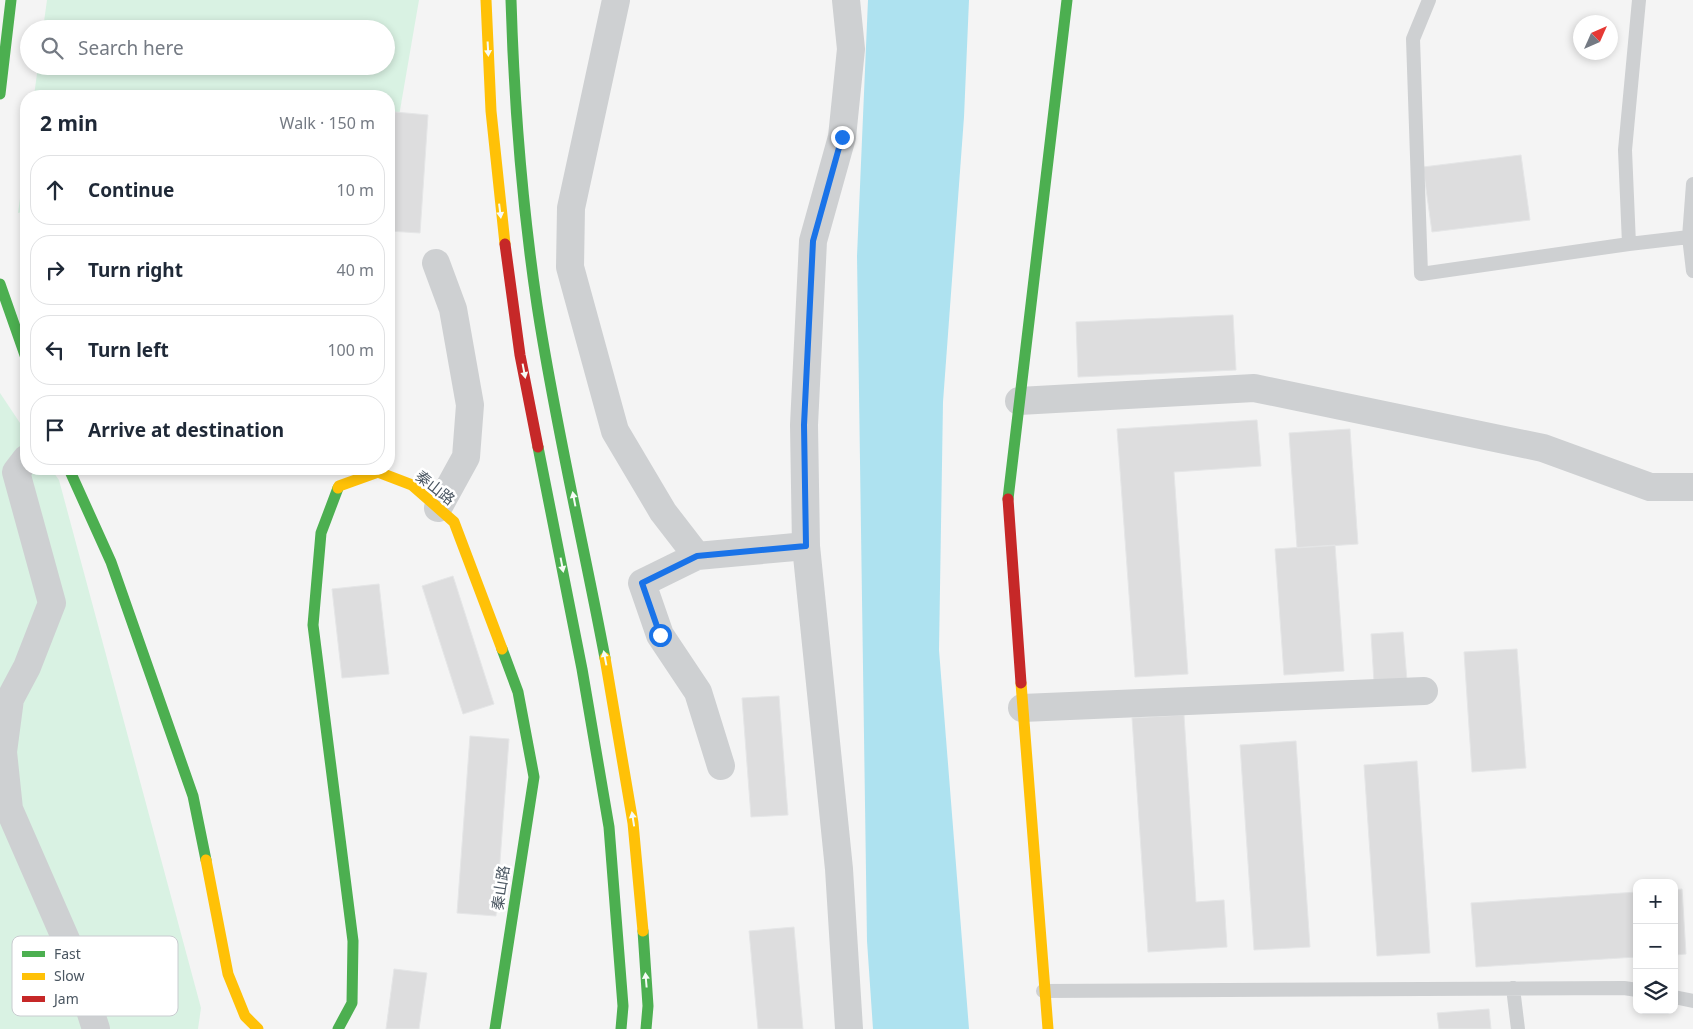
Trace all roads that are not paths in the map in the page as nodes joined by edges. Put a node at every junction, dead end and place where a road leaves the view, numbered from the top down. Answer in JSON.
{"nodes":[{"id":1,"x":11,"y":0,"type":"edge"},
{"id":2,"x":486,"y":0,"type":"edge"},
{"id":3,"x":511,"y":0,"type":"edge"},
{"id":4,"x":616,"y":0,"type":"edge"},
{"id":5,"x":846,"y":0,"type":"edge"},
{"id":6,"x":1067,"y":0,"type":"edge"},
{"id":7,"x":1428,"y":0,"type":"edge"},
{"id":8,"x":1639,"y":0,"type":"edge"},
{"id":9,"x":0,"y":94,"type":"edge"},
{"id":10,"x":1693,"y":184,"type":"edge"},
{"id":11,"x":1689,"y":237,"type":"junction"},
{"id":12,"x":1629,"y":244,"type":"junction"},
{"id":13,"x":436,"y":262,"type":"dead end"},
{"id":14,"x":1693,"y":271,"type":"edge"},
{"id":15,"x":0,"y":284,"type":"edge"},
{"id":16,"x":20,"y":341,"type":"edge"},
{"id":17,"x":1019,"y":402,"type":"junction"},
{"id":18,"x":20,"y":467,"type":"edge"},
{"id":19,"x":72,"y":475,"type":"edge"},
{"id":20,"x":370,"y":475,"type":"edge"},
{"id":21,"x":386,"y":475,"type":"edge"},
{"id":22,"x":1693,"y":487,"type":"edge"},
{"id":23,"x":438,"y":508,"type":"junction"},
{"id":24,"x":806,"y":546,"type":"junction"},
{"id":25,"x":697,"y":556,"type":"junction"},
{"id":26,"x":1424,"y":691,"type":"dead end"},
{"id":27,"x":1022,"y":708,"type":"junction"},
{"id":28,"x":720,"y":766,"type":"dead end"},
{"id":29,"x":64,"y":936,"type":"edge"},
{"id":30,"x":1513,"y":988,"type":"junction"},
{"id":31,"x":1633,"y":989,"type":"edge"},
{"id":32,"x":1043,"y":992,"type":"junction"},
{"id":33,"x":1678,"y":998,"type":"edge"},
{"id":34,"x":1693,"y":1001,"type":"edge"},
{"id":35,"x":92,"y":1016,"type":"edge"},
{"id":36,"x":96,"y":1029,"type":"edge"},
{"id":37,"x":258,"y":1029,"type":"edge"},
{"id":38,"x":338,"y":1029,"type":"edge"},
{"id":39,"x":495,"y":1029,"type":"edge"},
{"id":40,"x":621,"y":1029,"type":"edge"},
{"id":41,"x":646,"y":1029,"type":"edge"},
{"id":42,"x":848,"y":1029,"type":"edge"},
{"id":43,"x":1048,"y":1029,"type":"edge"},
{"id":44,"x":1518,"y":1029,"type":"edge"}],
"edges":[{"from":1,"to":9,"type":"main road"},
{"from":2,"to":40,"type":"main road","one_way":true},
{"from":41,"to":3,"type":"main road","one_way":true},
{"from":4,"to":25,"type":"street"},
{"from":5,"to":24,"type":"street"},
{"from":6,"to":17,"type":"main road"},
{"from":7,"to":12,"type":"lane"},
{"from":8,"to":12,"type":"lane"},
{"from":10,"to":11,"type":"lane"},
{"from":11,"to":12,"type":"lane"},
{"from":11,"to":14,"type":"lane"},
{"from":13,"to":23,"type":"street"},
{"from":15,"to":16,"type":"main road"},
{"from":17,"to":22,"type":"street"},
{"from":17,"to":27,"type":"main road"},
{"from":18,"to":29,"type":"street"},
{"from":19,"to":37,"type":"main road"},
{"from":20,"to":38,"type":"main road","name":"秦山路"},
{"from":21,"to":23,"type":"main road","name":"秦山路"},
{"from":23,"to":39,"type":"main road","name":"秦山路"},
{"from":24,"to":25,"type":"street"},
{"from":24,"to":42,"type":"street"},
{"from":25,"to":28,"type":"street"},
{"from":26,"to":27,"type":"street"},
{"from":27,"to":32,"type":"main road"},
{"from":30,"to":31,"type":"lane"},
{"from":30,"to":32,"type":"lane"},
{"from":30,"to":44,"type":"lane"},
{"from":32,"to":43,"type":"main road"},
{"from":33,"to":34,"type":"lane"},
{"from":35,"to":36,"type":"street"}]}
